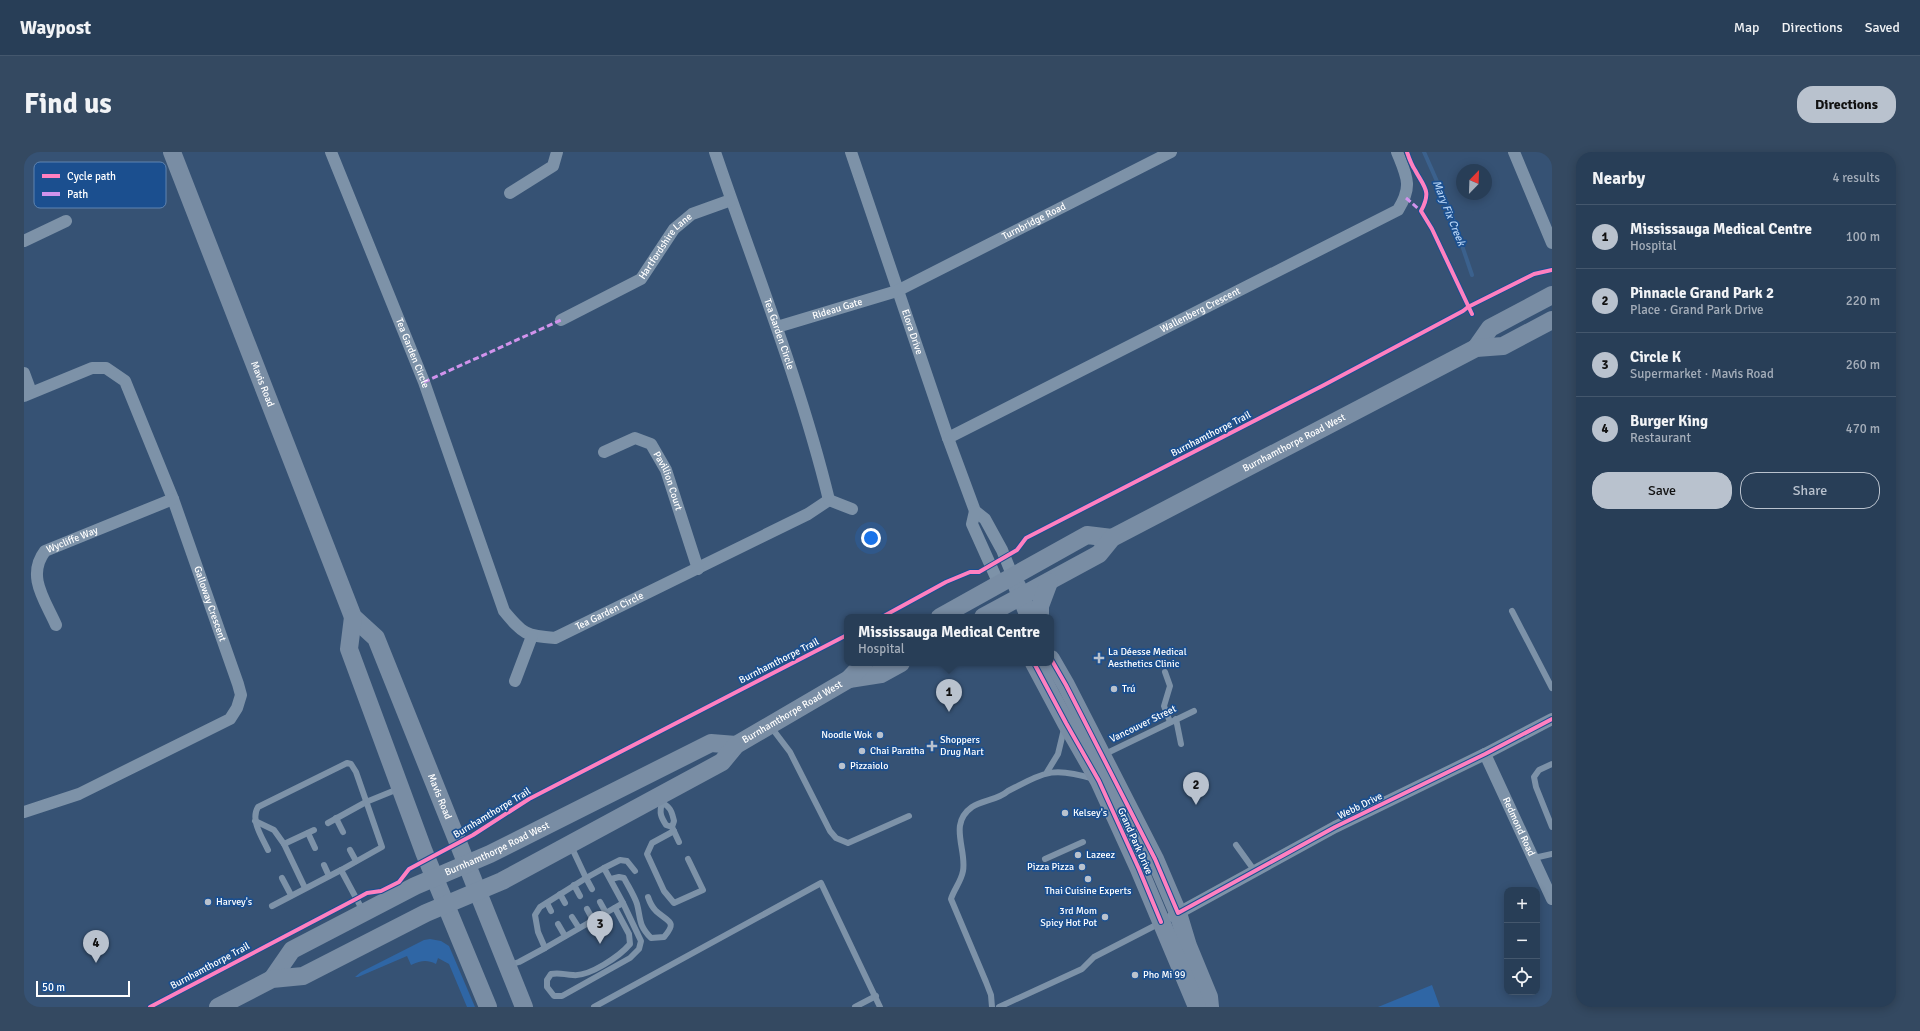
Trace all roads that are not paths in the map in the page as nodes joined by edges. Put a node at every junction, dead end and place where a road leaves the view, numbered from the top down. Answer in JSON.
{"nodes":[{"id":1,"x":172,"y":152,"type":"edge"},
{"id":2,"x":331,"y":152,"type":"edge"},
{"id":3,"x":557,"y":152,"type":"edge"},
{"id":4,"x":715,"y":152,"type":"edge"},
{"id":5,"x":851,"y":152,"type":"edge"},
{"id":6,"x":1171,"y":152,"type":"edge"},
{"id":7,"x":1397,"y":152,"type":"edge"},
{"id":8,"x":1514,"y":152,"type":"edge"},
{"id":9,"x":510,"y":193,"type":"dead end"},
{"id":10,"x":731,"y":200,"type":"junction"},
{"id":11,"x":66,"y":221,"type":"dead end"},
{"id":12,"x":24,"y":241,"type":"edge"},
{"id":13,"x":1552,"y":243,"type":"edge"},
{"id":14,"x":897,"y":291,"type":"junction"},
{"id":15,"x":1552,"y":295,"type":"edge"},
{"id":16,"x":561,"y":320,"type":"dead end"},
{"id":17,"x":1552,"y":320,"type":"edge"},
{"id":18,"x":777,"y":327,"type":"junction"},
{"id":19,"x":1476,"y":348,"type":"junction"},
{"id":20,"x":24,"y":373,"type":"edge"},
{"id":21,"x":28,"y":394,"type":"edge"},
{"id":22,"x":948,"y":438,"type":"junction"},
{"id":23,"x":604,"y":452,"type":"dead end"},
{"id":24,"x":174,"y":499,"type":"junction"},
{"id":25,"x":829,"y":500,"type":"junction"},
{"id":26,"x":852,"y":509,"type":"dead end"},
{"id":27,"x":975,"y":511,"type":"junction"},
{"id":28,"x":1112,"y":538,"type":"junction"},
{"id":29,"x":698,"y":569,"type":"junction"},
{"id":30,"x":1006,"y":581,"type":"junction"},
{"id":31,"x":1049,"y":582,"type":"junction"},
{"id":32,"x":1014,"y":606,"type":"edge"},
{"id":33,"x":1512,"y":611,"type":"dead end"},
{"id":34,"x":946,"y":614,"type":"edge"},
{"id":35,"x":991,"y":614,"type":"edge"},
{"id":36,"x":1025,"y":614,"type":"edge"},
{"id":37,"x":1040,"y":614,"type":"edge"},
{"id":38,"x":353,"y":617,"type":"junction"},
{"id":39,"x":56,"y":625,"type":"dead end"},
{"id":40,"x":532,"y":636,"type":"junction"},
{"id":41,"x":1054,"y":653,"type":"edge"},
{"id":42,"x":1054,"y":664,"type":"edge"},
{"id":43,"x":861,"y":666,"type":"edge"},
{"id":44,"x":896,"y":666,"type":"edge"},
{"id":45,"x":1036,"y":666,"type":"edge"},
{"id":46,"x":1166,"y":672,"type":"dead end"},
{"id":47,"x":850,"y":679,"type":"junction"},
{"id":48,"x":515,"y":681,"type":"dead end"},
{"id":49,"x":1066,"y":685,"type":"junction"},
{"id":50,"x":1552,"y":688,"type":"edge"},
{"id":51,"x":1194,"y":711,"type":"dead end"},
{"id":52,"x":1552,"y":719,"type":"edge"},
{"id":53,"x":1173,"y":721,"type":"junction"},
{"id":54,"x":1066,"y":723,"type":"junction"},
{"id":55,"x":770,"y":726,"type":"junction"},
{"id":56,"x":1181,"y":744,"type":"dead end"},
{"id":57,"x":736,"y":745,"type":"junction"},
{"id":58,"x":1485,"y":754,"type":"junction"},
{"id":59,"x":1102,"y":755,"type":"junction"},
{"id":60,"x":1552,"y":764,"type":"edge"},
{"id":61,"x":1047,"y":772,"type":"junction"},
{"id":62,"x":1099,"y":780,"type":"junction"},
{"id":63,"x":400,"y":788,"type":"junction"},
{"id":64,"x":660,"y":800,"type":"junction"},
{"id":65,"x":366,"y":802,"type":"junction"},
{"id":66,"x":24,"y":812,"type":"edge"},
{"id":67,"x":909,"y":816,"type":"dead end"},
{"id":68,"x":336,"y":818,"type":"junction"},
{"id":69,"x":255,"y":821,"type":"junction"},
{"id":70,"x":328,"y":823,"type":"dead end"},
{"id":71,"x":1552,"y":827,"type":"edge"},
{"id":72,"x":673,"y":828,"type":"junction"},
{"id":73,"x":314,"y":830,"type":"dead end"},
{"id":74,"x":342,"y":832,"type":"dead end"},
{"id":75,"x":308,"y":833,"type":"junction"},
{"id":76,"x":679,"y":842,"type":"dead end"},
{"id":77,"x":1083,"y":842,"type":"dead end"},
{"id":78,"x":284,"y":844,"type":"junction"},
{"id":79,"x":571,"y":844,"type":"junction"},
{"id":80,"x":1236,"y":845,"type":"dead end"},
{"id":81,"x":315,"y":848,"type":"dead end"},
{"id":82,"x":268,"y":850,"type":"dead end"},
{"id":83,"x":350,"y":850,"type":"dead end"},
{"id":84,"x":1552,"y":854,"type":"edge"},
{"id":85,"x":1534,"y":858,"type":"junction"},
{"id":86,"x":688,"y":859,"type":"dead end"},
{"id":87,"x":1045,"y":859,"type":"dead end"},
{"id":88,"x":356,"y":861,"type":"junction"},
{"id":89,"x":466,"y":864,"type":"junction"},
{"id":90,"x":324,"y":865,"type":"dead end"},
{"id":91,"x":604,"y":868,"type":"junction"},
{"id":92,"x":341,"y":870,"type":"junction"},
{"id":93,"x":635,"y":870,"type":"dead end"},
{"id":94,"x":1254,"y":870,"type":"junction"},
{"id":95,"x":329,"y":876,"type":"junction"},
{"id":96,"x":282,"y":878,"type":"dead end"},
{"id":97,"x":435,"y":878,"type":"junction"},
{"id":98,"x":586,"y":878,"type":"junction"},
{"id":99,"x":610,"y":879,"type":"junction"},
{"id":100,"x":574,"y":885,"type":"junction"},
{"id":101,"x":305,"y":888,"type":"junction"},
{"id":102,"x":592,"y":889,"type":"dead end"},
{"id":103,"x":478,"y":891,"type":"junction"},
{"id":104,"x":560,"y":894,"type":"junction"},
{"id":105,"x":291,"y":896,"type":"junction"},
{"id":106,"x":580,"y":896,"type":"dead end"},
{"id":107,"x":648,"y":897,"type":"dead end"},
{"id":108,"x":1552,"y":899,"type":"edge"},
{"id":109,"x":600,"y":902,"type":"dead end"},
{"id":110,"x":547,"y":903,"type":"junction"},
{"id":111,"x":565,"y":903,"type":"dead end"},
{"id":112,"x":623,"y":903,"type":"junction"},
{"id":113,"x":446,"y":905,"type":"junction"},
{"id":114,"x":272,"y":906,"type":"dead end"},
{"id":115,"x":615,"y":908,"type":"junction"},
{"id":116,"x":587,"y":909,"type":"dead end"},
{"id":117,"x":551,"y":910,"type":"dead end"},
{"id":118,"x":364,"y":913,"type":"junction"},
{"id":119,"x":606,"y":913,"type":"junction"},
{"id":120,"x":1178,"y":913,"type":"junction"},
{"id":121,"x":572,"y":917,"type":"dead end"},
{"id":122,"x":593,"y":920,"type":"junction"},
{"id":123,"x":1161,"y":922,"type":"junction"},
{"id":124,"x":558,"y":924,"type":"dead end"},
{"id":125,"x":579,"y":928,"type":"junction"},
{"id":126,"x":565,"y":936,"type":"junction"},
{"id":127,"x":545,"y":948,"type":"junction"},
{"id":128,"x":508,"y":965,"type":"junction"},
{"id":129,"x":272,"y":979,"type":"junction"},
{"id":130,"x":876,"y":996,"type":"junction"},
{"id":131,"x":218,"y":1007,"type":"edge"},
{"id":132,"x":488,"y":1007,"type":"edge"},
{"id":133,"x":524,"y":1007,"type":"edge"},
{"id":134,"x":594,"y":1007,"type":"edge"},
{"id":135,"x":856,"y":1007,"type":"edge"},
{"id":136,"x":880,"y":1007,"type":"edge"},
{"id":137,"x":992,"y":1007,"type":"edge"},
{"id":138,"x":999,"y":1007,"type":"edge"},
{"id":139,"x":1197,"y":1007,"type":"edge"},
{"id":140,"x":1210,"y":1007,"type":"edge"}],
"edges":[{"from":1,"to":38,"type":"main road","name":"Mavis Road"},
{"from":2,"to":40,"type":"street","name":"Tea Garden Circle"},
{"from":3,"to":9,"type":"street"},
{"from":4,"to":10,"type":"street","name":"Tea Garden Circle"},
{"from":5,"to":14,"type":"street","name":"Elora Drive"},
{"from":6,"to":14,"type":"street","name":"Turnbridge Road"},
{"from":7,"to":22,"type":"street","name":"Wallenberg Crescent"},
{"from":8,"to":13,"type":"street"},
{"from":10,"to":16,"type":"street","name":"Hartfordshire Lane"},
{"from":10,"to":18,"type":"street","name":"Tea Garden Circle"},
{"from":11,"to":12,"type":"street"},
{"from":14,"to":18,"type":"street","name":"Rideau Gate"},
{"from":14,"to":22,"type":"street","name":"Elora Drive"},
{"from":15,"to":19,"type":"main road","name":"Burnhamthorpe Road West"},
{"from":17,"to":19,"type":"main road","name":"Burnhamthorpe Road West"},
{"from":18,"to":25,"type":"street","name":"Tea Garden Circle"},
{"from":19,"to":28,"type":"main road","name":"Burnhamthorpe Road West"},
{"from":20,"to":21,"type":"street"},
{"from":21,"to":24,"type":"street","name":"Galloway Crescent"},
{"from":22,"to":27,"type":"street","name":"Elora Drive"},
{"from":23,"to":29,"type":"street","name":"Pavillion Court"},
{"from":24,"to":39,"type":"street","name":"Wycliffe Way"},
{"from":24,"to":66,"type":"street","name":"Galloway Crescent"},
{"from":25,"to":26,"type":"street"},
{"from":25,"to":29,"type":"street","name":"Tea Garden Circle"},
{"from":27,"to":30,"type":"street","name":"Elora Drive"},
{"from":27,"to":30,"type":"street","name":"Elora Drive"},
{"from":28,"to":30,"type":"main road"},
{"from":28,"to":31,"type":"main road","name":"Burnhamthorpe Road West"},
{"from":29,"to":40,"type":"street","name":"Tea Garden Circle"},
{"from":30,"to":32,"type":"main road"},
{"from":30,"to":34,"type":"main road"},
{"from":31,"to":32,"type":"main road","name":"Burnhamthorpe Road West"},
{"from":31,"to":37,"type":"main road"},
{"from":32,"to":35,"type":"main road","name":"Burnhamthorpe Road West"},
{"from":32,"to":36,"type":"main road"},
{"from":33,"to":50,"type":"lane"},
{"from":38,"to":63,"type":"main road","name":"Mavis Road"},
{"from":38,"to":89,"type":"main road","name":"Mavis Road"},
{"from":40,"to":48,"type":"street"},
{"from":41,"to":49,"type":"main road"},
{"from":42,"to":49,"type":"main road","name":"Grand Park Drive"},
{"from":43,"to":47,"type":"main road","name":"Burnhamthorpe Road West"},
{"from":44,"to":47,"type":"main road","name":"Burnhamthorpe Road West"},
{"from":45,"to":54,"type":"main road","name":"Grand Park Drive"},
{"from":46,"to":53,"type":"lane"},
{"from":47,"to":55,"type":"main road","name":"Burnhamthorpe Road West"},
{"from":49,"to":59,"type":"main road","name":"Grand Park Drive"},
{"from":51,"to":53,"type":"lane","name":"Vancouver Street"},
{"from":52,"to":58,"type":"street","name":"Webb Drive"},
{"from":53,"to":56,"type":"lane"},
{"from":53,"to":59,"type":"lane","name":"Vancouver Street"},
{"from":54,"to":61,"type":"lane"},
{"from":54,"to":62,"type":"main road","name":"Grand Park Drive"},
{"from":55,"to":57,"type":"main road","name":"Burnhamthorpe Road West"},
{"from":55,"to":67,"type":"lane"},
{"from":57,"to":64,"type":"main road","name":"Burnhamthorpe Road West"},
{"from":57,"to":89,"type":"main road","name":"Burnhamthorpe Road West"},
{"from":58,"to":85,"type":"street","name":"Redmond Road"},
{"from":58,"to":94,"type":"street","name":"Webb Drive"},
{"from":59,"to":120,"type":"main road","name":"Grand Park Drive"},
{"from":60,"to":71,"type":"lane"},
{"from":61,"to":62,"type":"lane"},
{"from":61,"to":137,"type":"lane"},
{"from":62,"to":123,"type":"main road","name":"Grand Park Drive"},
{"from":63,"to":65,"type":"lane"},
{"from":63,"to":97,"type":"main road","name":"Mavis Road"},
{"from":64,"to":72,"type":"lane"},
{"from":64,"to":72,"type":"lane"},
{"from":64,"to":79,"type":"main road","name":"Burnhamthorpe Road West"},
{"from":65,"to":68,"type":"lane"},
{"from":65,"to":69,"type":"lane"},
{"from":65,"to":88,"type":"lane"},
{"from":68,"to":70,"type":"lane"},
{"from":68,"to":74,"type":"lane"},
{"from":69,"to":78,"type":"lane"},
{"from":69,"to":82,"type":"lane"},
{"from":72,"to":76,"type":"lane"},
{"from":72,"to":86,"type":"lane"},
{"from":73,"to":75,"type":"lane"},
{"from":75,"to":78,"type":"lane"},
{"from":75,"to":81,"type":"lane"},
{"from":77,"to":87,"type":"lane"},
{"from":78,"to":101,"type":"lane"},
{"from":79,"to":98,"type":"lane"},
{"from":79,"to":103,"type":"main road","name":"Burnhamthorpe Road West"},
{"from":80,"to":94,"type":"lane"},
{"from":83,"to":88,"type":"lane"},
{"from":84,"to":85,"type":"lane"},
{"from":85,"to":108,"type":"street","name":"Redmond Road"},
{"from":88,"to":92,"type":"lane"},
{"from":89,"to":97,"type":"main road","name":"Burnhamthorpe Road West"},
{"from":89,"to":103,"type":"main road","name":"Mavis Road"},
{"from":90,"to":95,"type":"lane"},
{"from":91,"to":93,"type":"lane"},
{"from":91,"to":98,"type":"lane"},
{"from":91,"to":99,"type":"lane"},
{"from":92,"to":95,"type":"lane"},
{"from":92,"to":118,"type":"lane"},
{"from":94,"to":120,"type":"street","name":"Webb Drive"},
{"from":95,"to":101,"type":"lane"},
{"from":96,"to":105,"type":"lane"},
{"from":97,"to":113,"type":"main road","name":"Mavis Road"},
{"from":97,"to":118,"type":"main road","name":"Burnhamthorpe Road West"},
{"from":98,"to":100,"type":"lane"},
{"from":98,"to":102,"type":"lane"},
{"from":99,"to":107,"type":"lane"},
{"from":99,"to":112,"type":"lane"},
{"from":100,"to":104,"type":"lane"},
{"from":100,"to":106,"type":"lane"},
{"from":101,"to":105,"type":"lane"},
{"from":103,"to":113,"type":"main road","name":"Burnhamthorpe Road West"},
{"from":103,"to":128,"type":"main road","name":"Mavis Road"},
{"from":104,"to":110,"type":"lane"},
{"from":104,"to":111,"type":"lane"},
{"from":105,"to":114,"type":"lane"},
{"from":109,"to":119,"type":"lane"},
{"from":110,"to":117,"type":"lane"},
{"from":110,"to":127,"type":"lane"},
{"from":112,"to":115,"type":"lane"},
{"from":112,"to":115,"type":"lane"},
{"from":113,"to":129,"type":"main road","name":"Burnhamthorpe Road West"},
{"from":113,"to":132,"type":"main road","name":"Mavis Road"},
{"from":115,"to":119,"type":"lane"},
{"from":116,"to":122,"type":"lane"},
{"from":118,"to":129,"type":"main road","name":"Burnhamthorpe Road West"},
{"from":119,"to":122,"type":"lane"},
{"from":120,"to":123,"type":"street","name":"Webb Drive"},
{"from":120,"to":140,"type":"main road","name":"Grand Park Drive"},
{"from":121,"to":125,"type":"lane"},
{"from":122,"to":125,"type":"lane"},
{"from":123,"to":138,"type":"lane"},
{"from":123,"to":139,"type":"main road","name":"Grand Park Drive"},
{"from":124,"to":126,"type":"lane"},
{"from":125,"to":126,"type":"lane"},
{"from":126,"to":127,"type":"lane"},
{"from":127,"to":128,"type":"lane"},
{"from":128,"to":133,"type":"main road","name":"Mavis Road"},
{"from":129,"to":131,"type":"main road","name":"Burnhamthorpe Road West"},
{"from":130,"to":134,"type":"lane"},
{"from":130,"to":135,"type":"lane"},
{"from":130,"to":136,"type":"lane"}]}
